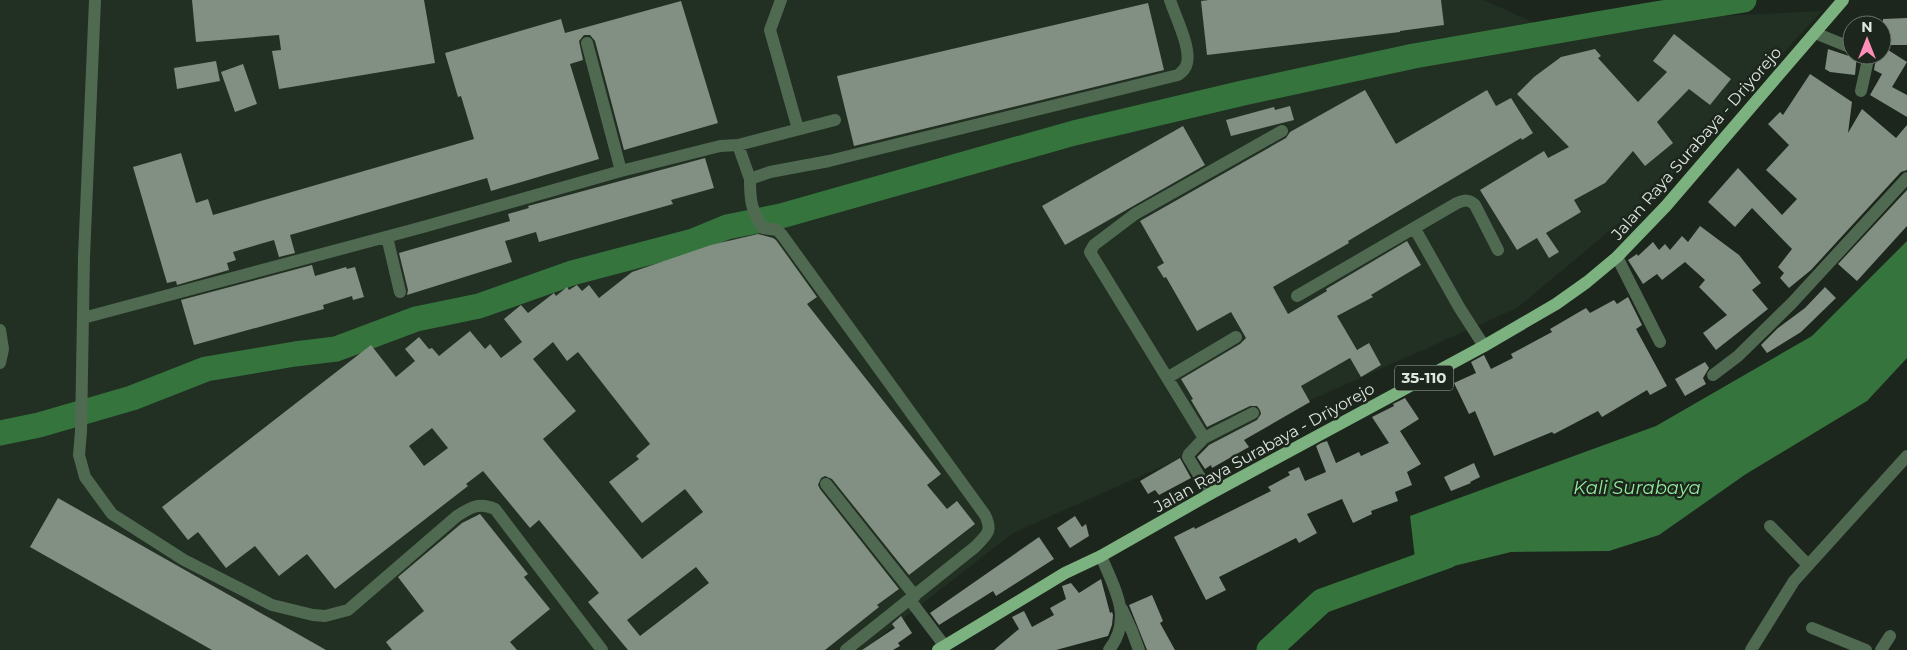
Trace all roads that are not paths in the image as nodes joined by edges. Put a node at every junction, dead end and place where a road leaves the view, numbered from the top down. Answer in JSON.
{"nodes":[{"id":1,"x":95,"y":0,"type":"edge"},
{"id":2,"x":781,"y":0,"type":"edge"},
{"id":3,"x":1170,"y":0,"type":"edge"},
{"id":4,"x":1843,"y":0,"type":"edge"},
{"id":5,"x":1814,"y":33,"type":"junction"},
{"id":6,"x":586,"y":43,"type":"dead end"},
{"id":7,"x":1842,"y":44,"type":"edge"},
{"id":8,"x":1867,"y":65,"type":"edge"},
{"id":9,"x":1861,"y":91,"type":"dead end"},
{"id":10,"x":835,"y":120,"type":"dead end"},
{"id":11,"x":798,"y":130,"type":"junction"},
{"id":12,"x":1282,"y":131,"type":"dead end"},
{"id":13,"x":738,"y":145,"type":"junction"},
{"id":14,"x":621,"y":171,"type":"junction"},
{"id":15,"x":1907,"y":178,"type":"edge"},
{"id":16,"x":750,"y":179,"type":"junction"},
{"id":17,"x":1415,"y":229,"type":"junction"},
{"id":18,"x":388,"y":237,"type":"junction"},
{"id":19,"x":1498,"y":250,"type":"dead end"},
{"id":20,"x":1617,"y":258,"type":"junction"},
{"id":21,"x":400,"y":292,"type":"dead end"},
{"id":22,"x":1297,"y":296,"type":"dead end"},
{"id":23,"x":83,"y":318,"type":"junction"},
{"id":24,"x":0,"y":330,"type":"edge"},
{"id":25,"x":1236,"y":337,"type":"dead end"},
{"id":26,"x":1660,"y":342,"type":"dead end"},
{"id":27,"x":1484,"y":346,"type":"junction"},
{"id":28,"x":0,"y":363,"type":"edge"},
{"id":29,"x":1713,"y":375,"type":"dead end"},
{"id":30,"x":1167,"y":378,"type":"junction"},
{"id":31,"x":1254,"y":412,"type":"dead end"},
{"id":32,"x":1204,"y":438,"type":"junction"},
{"id":33,"x":1907,"y":456,"type":"edge"},
{"id":34,"x":826,"y":484,"type":"dead end"},
{"id":35,"x":1210,"y":494,"type":"junction"},
{"id":36,"x":1770,"y":526,"type":"dead end"},
{"id":37,"x":1101,"y":556,"type":"junction"},
{"id":38,"x":1808,"y":565,"type":"junction"},
{"id":39,"x":913,"y":598,"type":"junction"},
{"id":40,"x":1122,"y":609,"type":"junction"},
{"id":41,"x":1812,"y":628,"type":"dead end"},
{"id":42,"x":1890,"y":636,"type":"dead end"},
{"id":43,"x":941,"y":648,"type":"edge"},
{"id":44,"x":602,"y":650,"type":"edge"},
{"id":45,"x":846,"y":650,"type":"edge"},
{"id":46,"x":1109,"y":650,"type":"edge"},
{"id":47,"x":1139,"y":650,"type":"edge"},
{"id":48,"x":1751,"y":650,"type":"edge"},
{"id":49,"x":1866,"y":650,"type":"edge"},
{"id":50,"x":1881,"y":650,"type":"edge"}],
"edges":[{"from":1,"to":23,"type":"street"},
{"from":2,"to":11,"type":"street"},
{"from":3,"to":16,"type":"street"},
{"from":4,"to":5,"type":"main road","name":"Jalan Raya Surabaya - Driyorejo","number":"35-110"},
{"from":5,"to":7,"type":"street"},
{"from":5,"to":20,"type":"main road","name":"Jalan Raya Surabaya - Driyorejo","number":"35-110"},
{"from":6,"to":14,"type":"street"},
{"from":8,"to":9,"type":"street"},
{"from":10,"to":11,"type":"street"},
{"from":11,"to":13,"type":"street"},
{"from":12,"to":30,"type":"street"},
{"from":13,"to":14,"type":"street"},
{"from":13,"to":16,"type":"street"},
{"from":14,"to":18,"type":"street"},
{"from":15,"to":29,"type":"street"},
{"from":16,"to":39,"type":"street"},
{"from":17,"to":19,"type":"street"},
{"from":17,"to":22,"type":"street"},
{"from":17,"to":27,"type":"street"},
{"from":18,"to":21,"type":"street"},
{"from":18,"to":23,"type":"street"},
{"from":20,"to":26,"type":"street"},
{"from":20,"to":27,"type":"main road","name":"Jalan Raya Surabaya - Driyorejo","number":"35-110"},
{"from":23,"to":44,"type":"street"},
{"from":24,"to":28,"type":"street"},
{"from":25,"to":30,"type":"street"},
{"from":27,"to":35,"type":"main road","name":"Jalan Raya Surabaya - Driyorejo","number":"35-110"},
{"from":30,"to":32,"type":"street"},
{"from":31,"to":32,"type":"street"},
{"from":32,"to":35,"type":"street"},
{"from":33,"to":38,"type":"street"},
{"from":34,"to":39,"type":"street"},
{"from":35,"to":37,"type":"main road","name":"Jalan Raya Surabaya - Driyorejo","number":"35-110"},
{"from":36,"to":38,"type":"street"},
{"from":37,"to":40,"type":"street"},
{"from":37,"to":43,"type":"main road","name":"Jalan Raya Surabaya - Driyorejo","number":"35-110"},
{"from":38,"to":48,"type":"street"},
{"from":39,"to":43,"type":"street"},
{"from":39,"to":45,"type":"street"},
{"from":40,"to":46,"type":"street"},
{"from":40,"to":47,"type":"street"},
{"from":41,"to":49,"type":"street"},
{"from":42,"to":50,"type":"street"}]}
